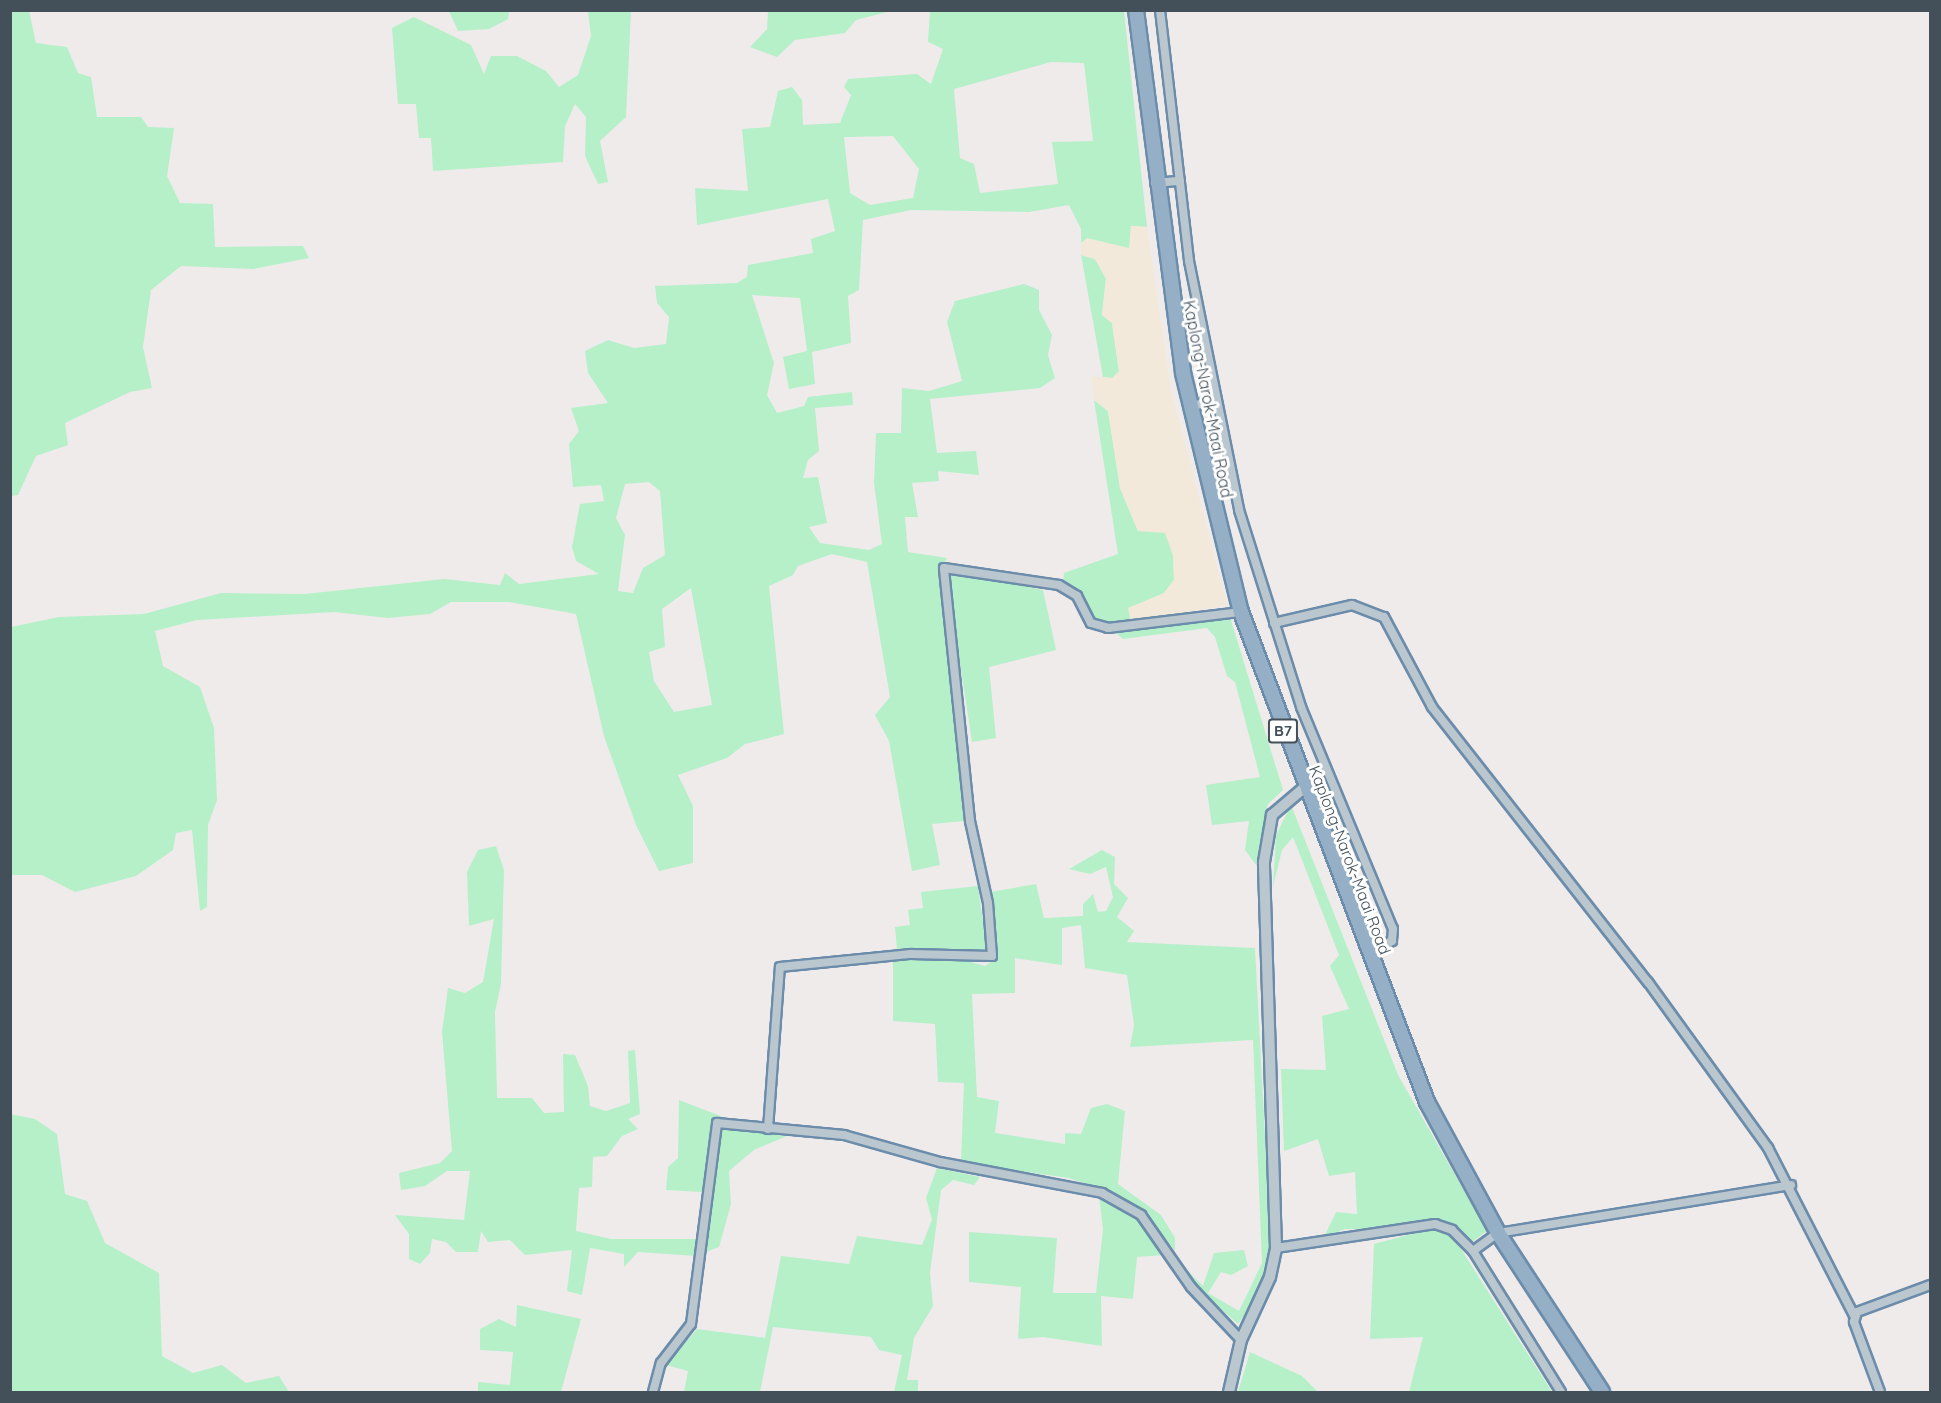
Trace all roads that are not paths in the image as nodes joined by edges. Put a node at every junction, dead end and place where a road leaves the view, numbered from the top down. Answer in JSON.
{"nodes":[{"id":1,"x":1136,"y":10,"type":"edge"},
{"id":2,"x":1160,"y":10,"type":"edge"},
{"id":3,"x":1180,"y":181,"type":"junction"},
{"id":4,"x":1155,"y":183,"type":"junction"},
{"id":5,"x":1216,"y":398,"type":"junction"},
{"id":6,"x":1190,"y":408,"type":"junction"},
{"id":7,"x":1241,"y":612,"type":"junction"},
{"id":8,"x":1274,"y":623,"type":"junction"},
{"id":9,"x":1305,"y":787,"type":"junction"},
{"id":10,"x":1366,"y":952,"type":"junction"},
{"id":11,"x":768,"y":1129,"type":"junction"},
{"id":12,"x":1791,"y":1185,"type":"junction"},
{"id":13,"x":1498,"y":1233,"type":"junction"},
{"id":14,"x":1276,"y":1248,"type":"junction"},
{"id":15,"x":1473,"y":1251,"type":"junction"},
{"id":16,"x":1930,"y":1285,"type":"edge"},
{"id":17,"x":1855,"y":1317,"type":"junction"},
{"id":18,"x":1240,"y":1340,"type":"junction"},
{"id":19,"x":653,"y":1392,"type":"edge"},
{"id":20,"x":1229,"y":1392,"type":"edge"},
{"id":21,"x":1561,"y":1392,"type":"edge"},
{"id":22,"x":1602,"y":1392,"type":"edge"},
{"id":23,"x":1880,"y":1392,"type":"edge"}],
"edges":[{"from":1,"to":4,"type":"highway","name":"Kaplong-Narok-Maai Road","number":"B7"},
{"from":2,"to":3,"type":"street"},
{"from":3,"to":4,"type":"street"},
{"from":3,"to":5,"type":"street"},
{"from":4,"to":6,"type":"highway","name":"Kaplong-Narok-Maai Road","number":"B7"},
{"from":5,"to":6,"type":"street"},
{"from":5,"to":8,"type":"street"},
{"from":6,"to":7,"type":"highway","name":"Kaplong-Narok-Maai Road","number":"B7"},
{"from":7,"to":9,"type":"highway","name":"Kaplong-Narok-Maai Road","number":"B7"},
{"from":7,"to":11,"type":"street"},
{"from":8,"to":10,"type":"street"},
{"from":8,"to":12,"type":"street"},
{"from":9,"to":10,"type":"highway","name":"Kaplong-Narok-Maai Road","number":"B7"},
{"from":9,"to":14,"type":"street"},
{"from":10,"to":13,"type":"highway","name":"Kaplong-Narok-Maai Road","number":"B7"},
{"from":11,"to":18,"type":"street"},
{"from":11,"to":19,"type":"street"},
{"from":12,"to":13,"type":"street"},
{"from":12,"to":17,"type":"street"},
{"from":13,"to":15,"type":"street"},
{"from":13,"to":22,"type":"highway","name":"Kaplong-Narok-Maai Road","number":"B7"},
{"from":14,"to":15,"type":"street"},
{"from":14,"to":18,"type":"street"},
{"from":15,"to":21,"type":"street"},
{"from":16,"to":17,"type":"street"},
{"from":17,"to":23,"type":"street"},
{"from":18,"to":20,"type":"street"}]}
